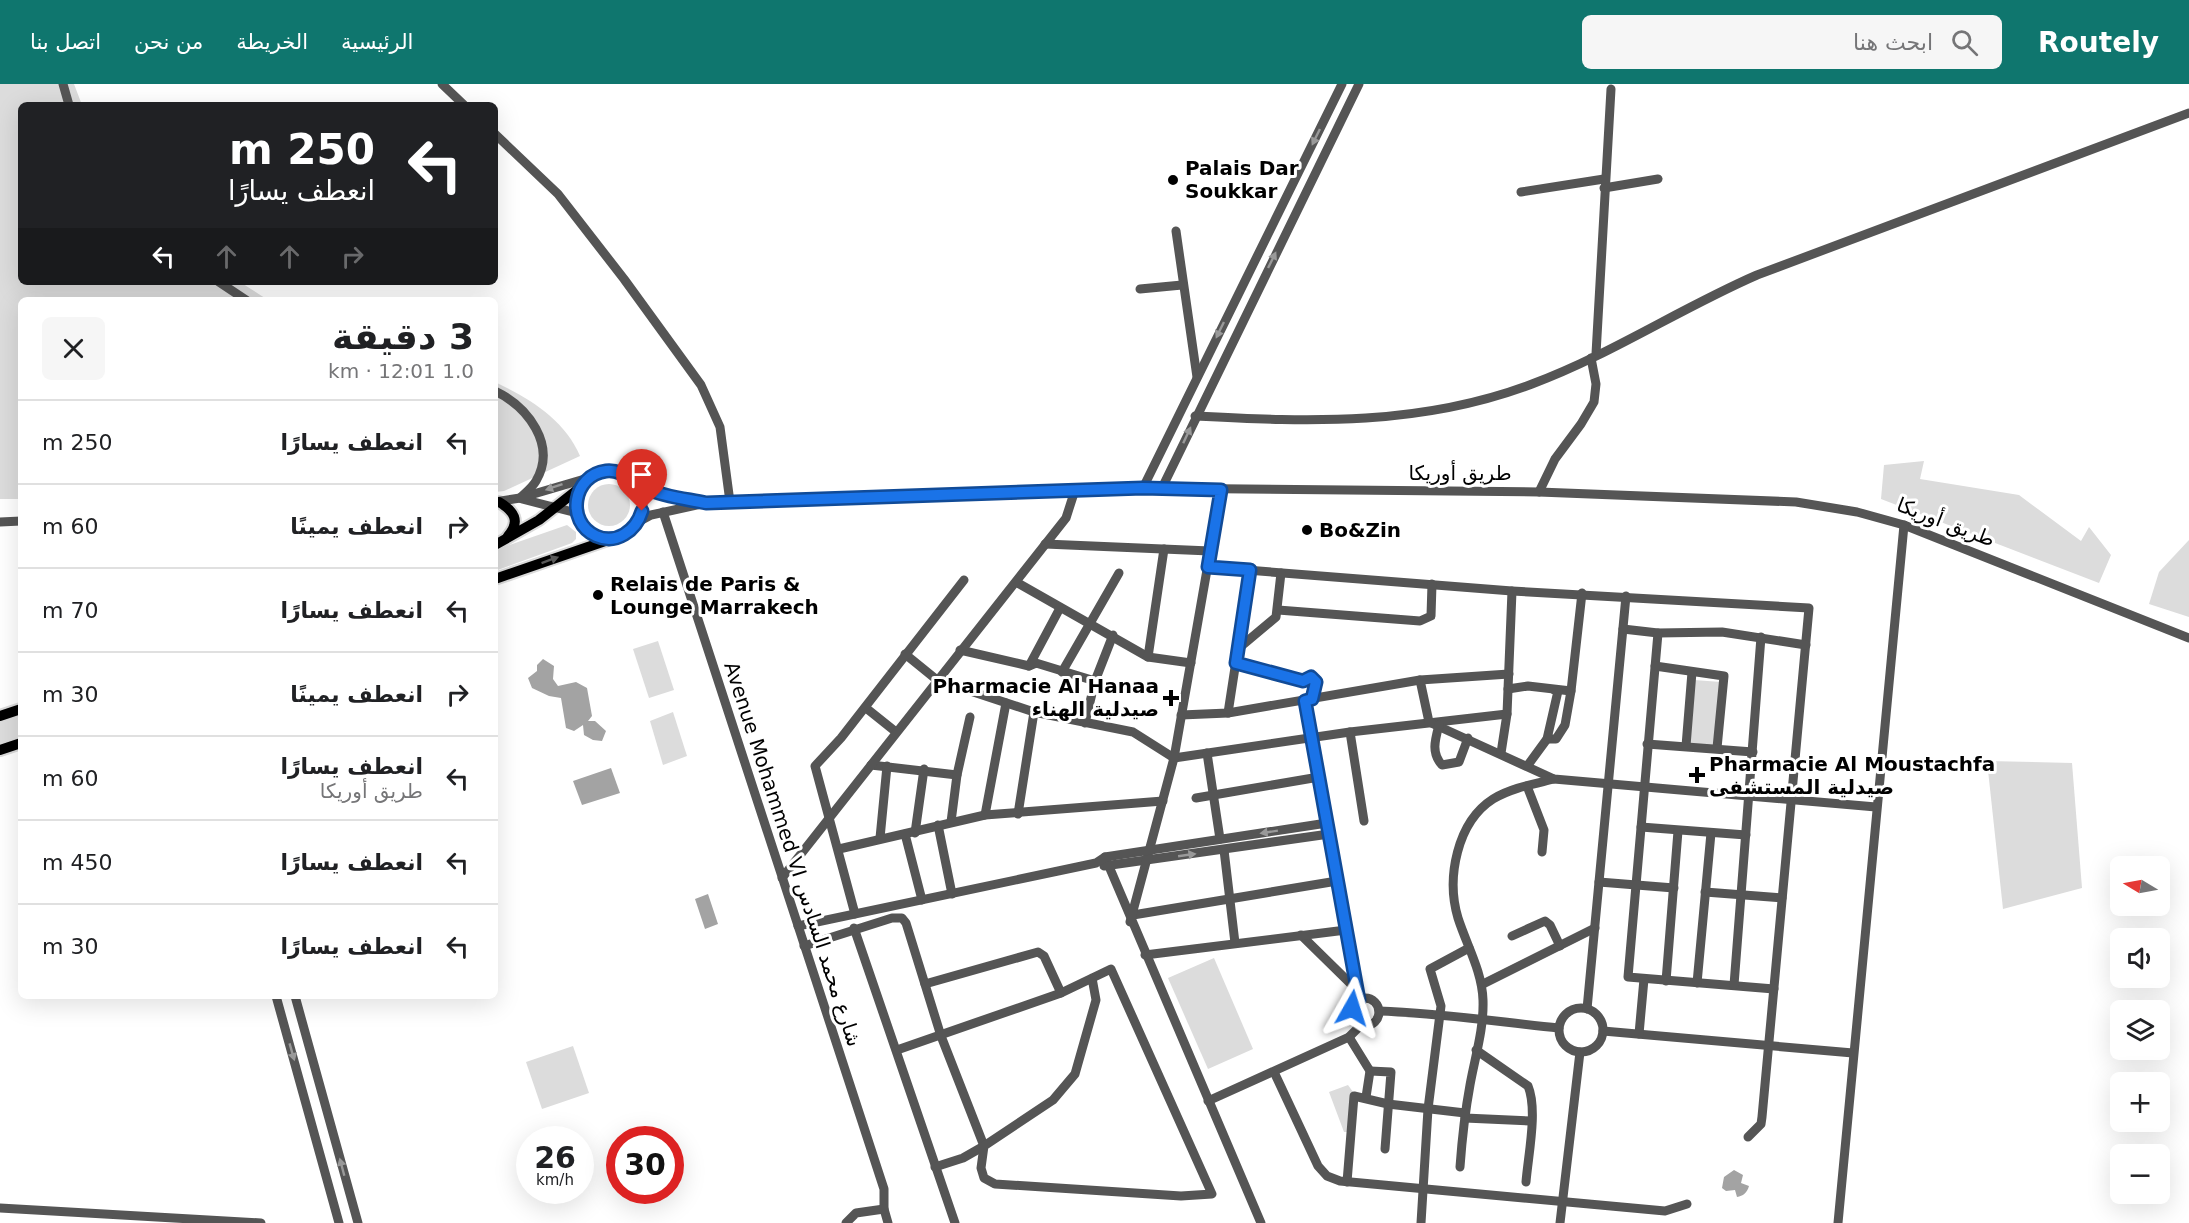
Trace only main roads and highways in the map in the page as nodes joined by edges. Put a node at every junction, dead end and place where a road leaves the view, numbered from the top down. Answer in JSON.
{"nodes":[{"id":1,"x":581,"y":487,"type":"road end"},
{"id":2,"x":498,"y":503,"type":"edge"},
{"id":3,"x":614,"y":538,"type":"road end"},
{"id":4,"x":499,"y":544,"type":"edge"},
{"id":5,"x":498,"y":578,"type":"edge"},
{"id":6,"x":18,"y":710,"type":"edge"},
{"id":7,"x":0,"y":716,"type":"edge"},
{"id":8,"x":18,"y":744,"type":"edge"},
{"id":9,"x":0,"y":750,"type":"edge"}],
"edges":[{"from":1,"to":4,"type":"main road"},
{"from":2,"to":4,"type":"main road"},
{"from":5,"to":3,"type":"main road","one_way":true},
{"from":6,"to":7,"type":"main road"},
{"from":8,"to":9,"type":"main road"}]}
